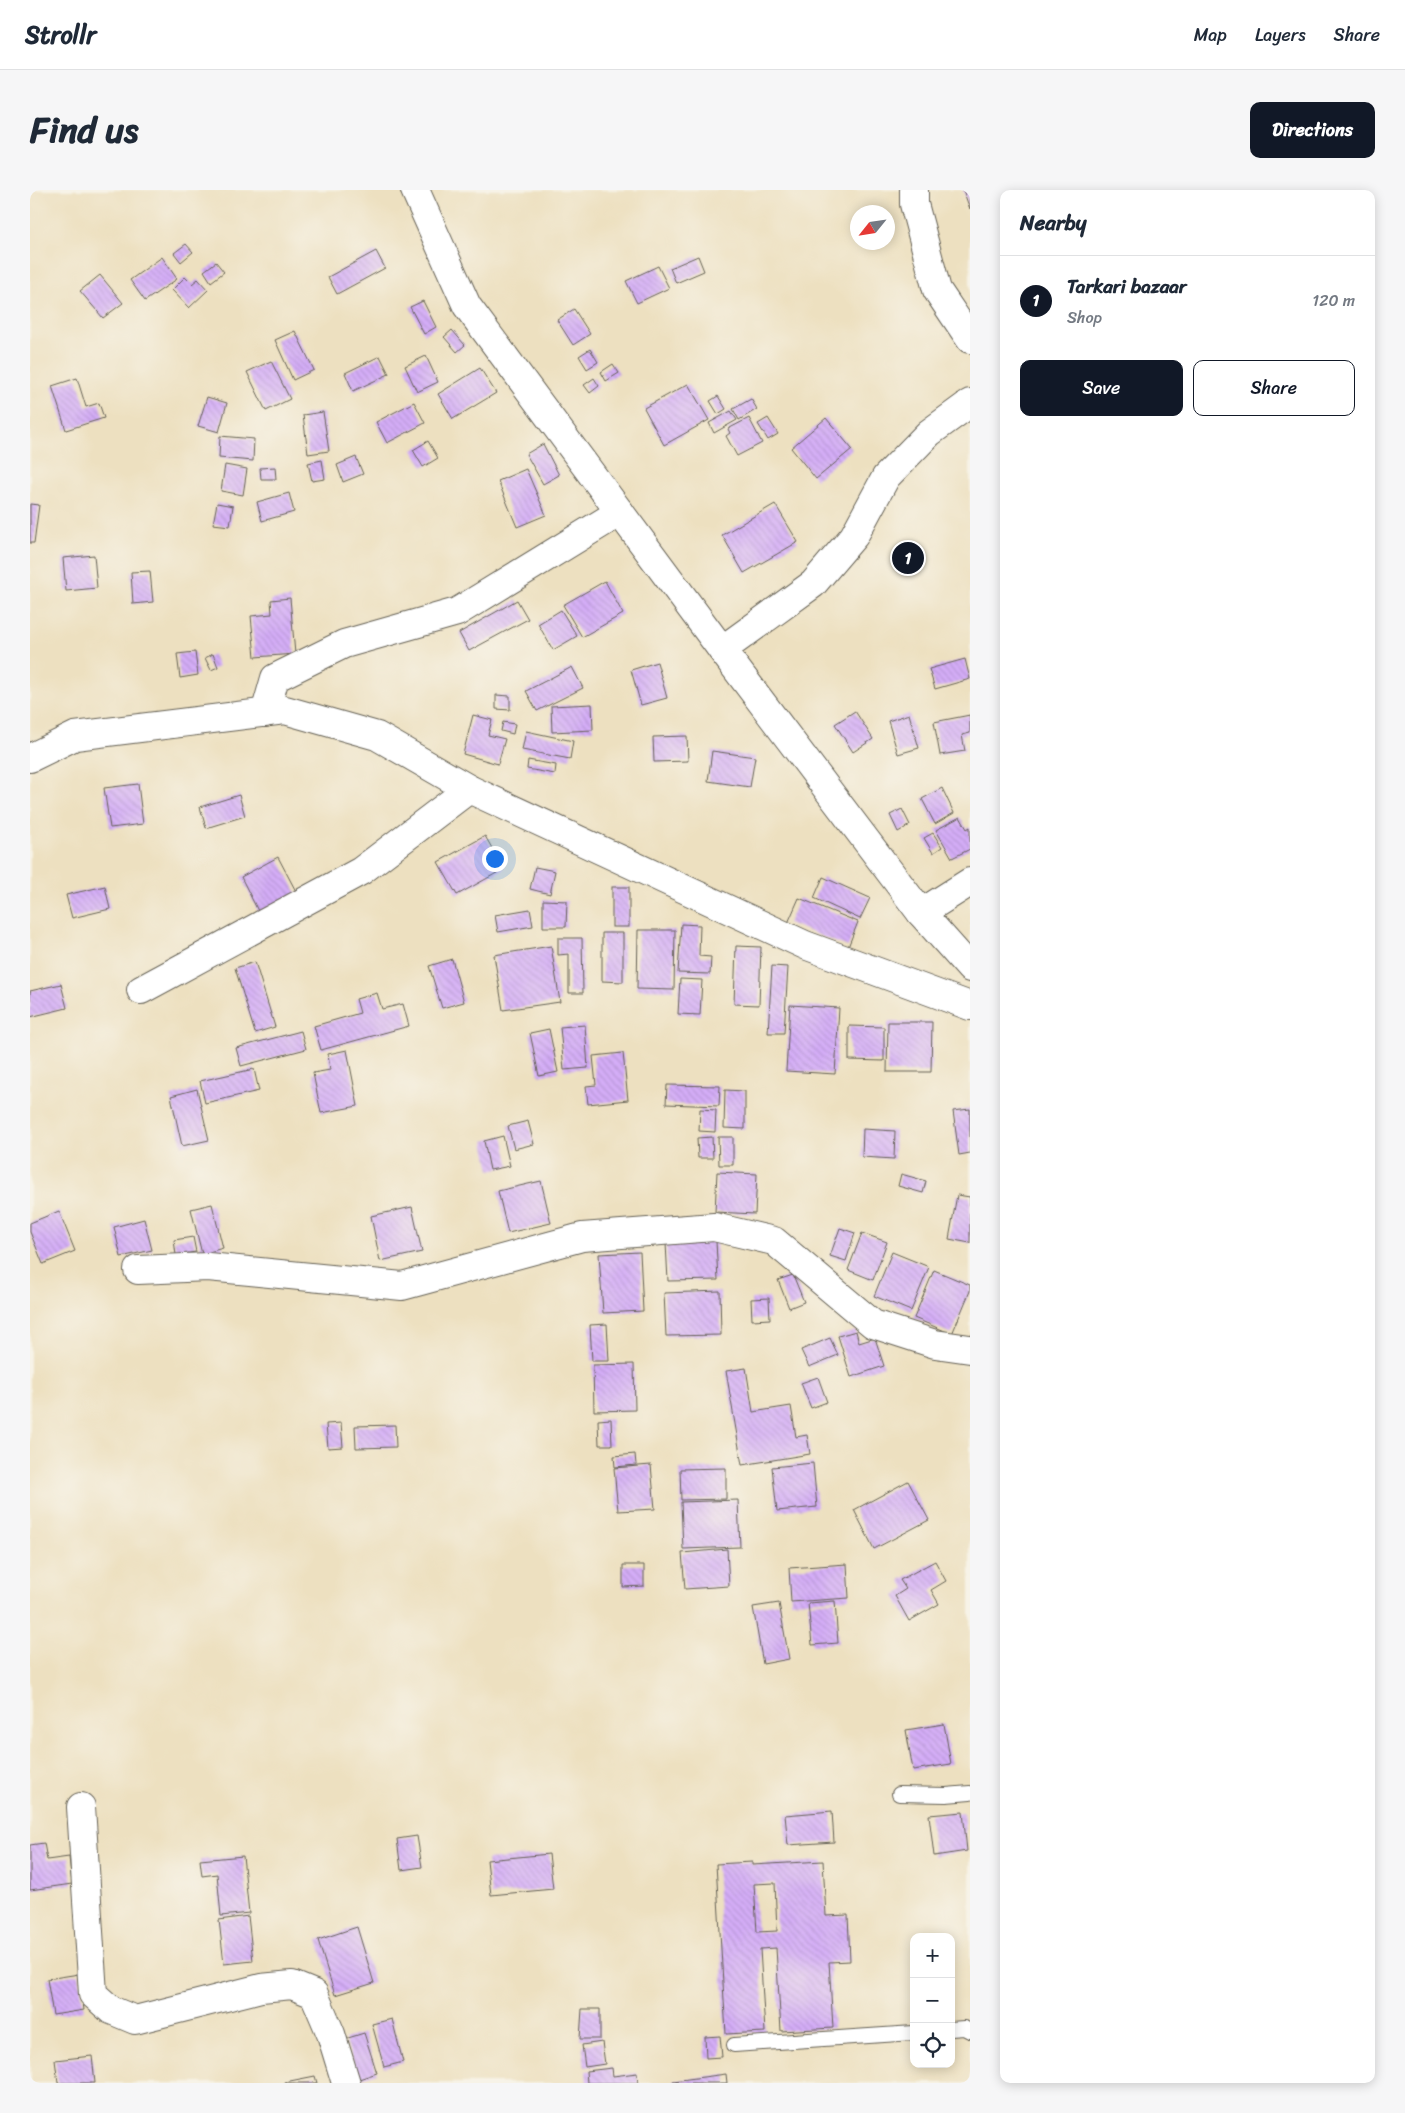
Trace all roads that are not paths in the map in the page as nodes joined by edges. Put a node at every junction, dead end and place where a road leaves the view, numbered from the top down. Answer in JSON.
{"nodes":[{"id":1,"x":415,"y":190,"type":"edge"},
{"id":2,"x":914,"y":190,"type":"edge"},
{"id":3,"x":970,"y":339,"type":"edge"},
{"id":4,"x":970,"y":403,"type":"edge"},
{"id":5,"x":620,"y":512,"type":"junction"},
{"id":6,"x":722,"y":650,"type":"junction"},
{"id":7,"x":265,"y":712,"type":"junction"},
{"id":8,"x":30,"y":758,"type":"edge"},
{"id":9,"x":469,"y":788,"type":"junction"},
{"id":10,"x":970,"y":882,"type":"edge"},
{"id":11,"x":920,"y":912,"type":"junction"},
{"id":12,"x":970,"y":968,"type":"edge"},
{"id":13,"x":141,"y":990,"type":"dead end"},
{"id":14,"x":970,"y":1006,"type":"edge"},
{"id":15,"x":138,"y":1270,"type":"dead end"},
{"id":16,"x":970,"y":1349,"type":"edge"},
{"id":17,"x":970,"y":1793,"type":"edge"},
{"id":18,"x":898,"y":1794,"type":"dead end"},
{"id":19,"x":82,"y":1807,"type":"dead end"},
{"id":20,"x":955,"y":2029,"type":"edge"},
{"id":21,"x":970,"y":2031,"type":"edge"},
{"id":22,"x":910,"y":2033,"type":"edge"},
{"id":23,"x":734,"y":2045,"type":"dead end"},
{"id":24,"x":346,"y":2083,"type":"edge"}],
"edges":[{"from":1,"to":5,"type":"street"},
{"from":2,"to":3,"type":"street"},
{"from":4,"to":6,"type":"street"},
{"from":5,"to":6,"type":"street"},
{"from":5,"to":7,"type":"street"},
{"from":6,"to":11,"type":"street"},
{"from":7,"to":8,"type":"street"},
{"from":7,"to":9,"type":"street"},
{"from":9,"to":13,"type":"street"},
{"from":9,"to":14,"type":"street"},
{"from":10,"to":11,"type":"street"},
{"from":11,"to":12,"type":"street"},
{"from":15,"to":16,"type":"street"},
{"from":17,"to":18,"type":"lane"},
{"from":19,"to":24,"type":"street"},
{"from":20,"to":21,"type":"lane"},
{"from":22,"to":23,"type":"lane"}]}
